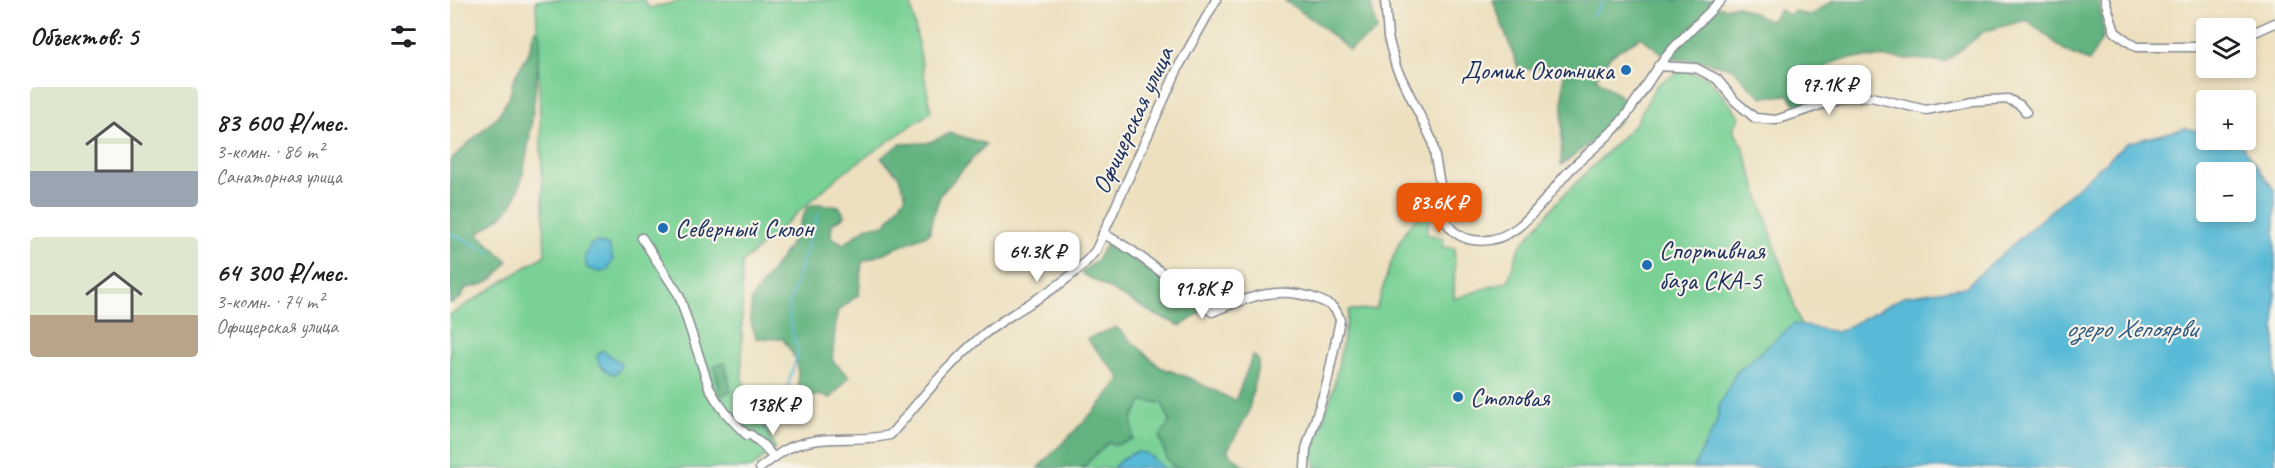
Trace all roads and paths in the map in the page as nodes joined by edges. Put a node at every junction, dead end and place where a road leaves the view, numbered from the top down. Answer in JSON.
{"nodes":[{"id":1,"x":1216,"y":0,"type":"edge"},
{"id":2,"x":1385,"y":0,"type":"edge"},
{"id":3,"x":1721,"y":0,"type":"edge"},
{"id":4,"x":2105,"y":0,"type":"edge"},
{"id":5,"x":2275,"y":23,"type":"edge"},
{"id":6,"x":2256,"y":32,"type":"edge"},
{"id":7,"x":2196,"y":47,"type":"edge"},
{"id":8,"x":1658,"y":66,"type":"junction"},
{"id":9,"x":2026,"y":112,"type":"dead end"},
{"id":10,"x":1103,"y":234,"type":"junction"},
{"id":11,"x":642,"y":237,"type":"dead end"},
{"id":12,"x":767,"y":463,"type":"edge"},
{"id":13,"x":1305,"y":468,"type":"edge"}],
"edges":[{"from":1,"to":10,"type":"street","name":"Офицерская улица"},
{"from":2,"to":8,"type":"street"},
{"from":3,"to":8,"type":"street"},
{"from":4,"to":7,"type":"street"},
{"from":5,"to":6,"type":"street"},
{"from":8,"to":9,"type":"street"},
{"from":10,"to":12,"type":"street","name":"Офицерская улица"},
{"from":10,"to":13,"type":"street"},
{"from":11,"to":12,"type":"street"}]}
